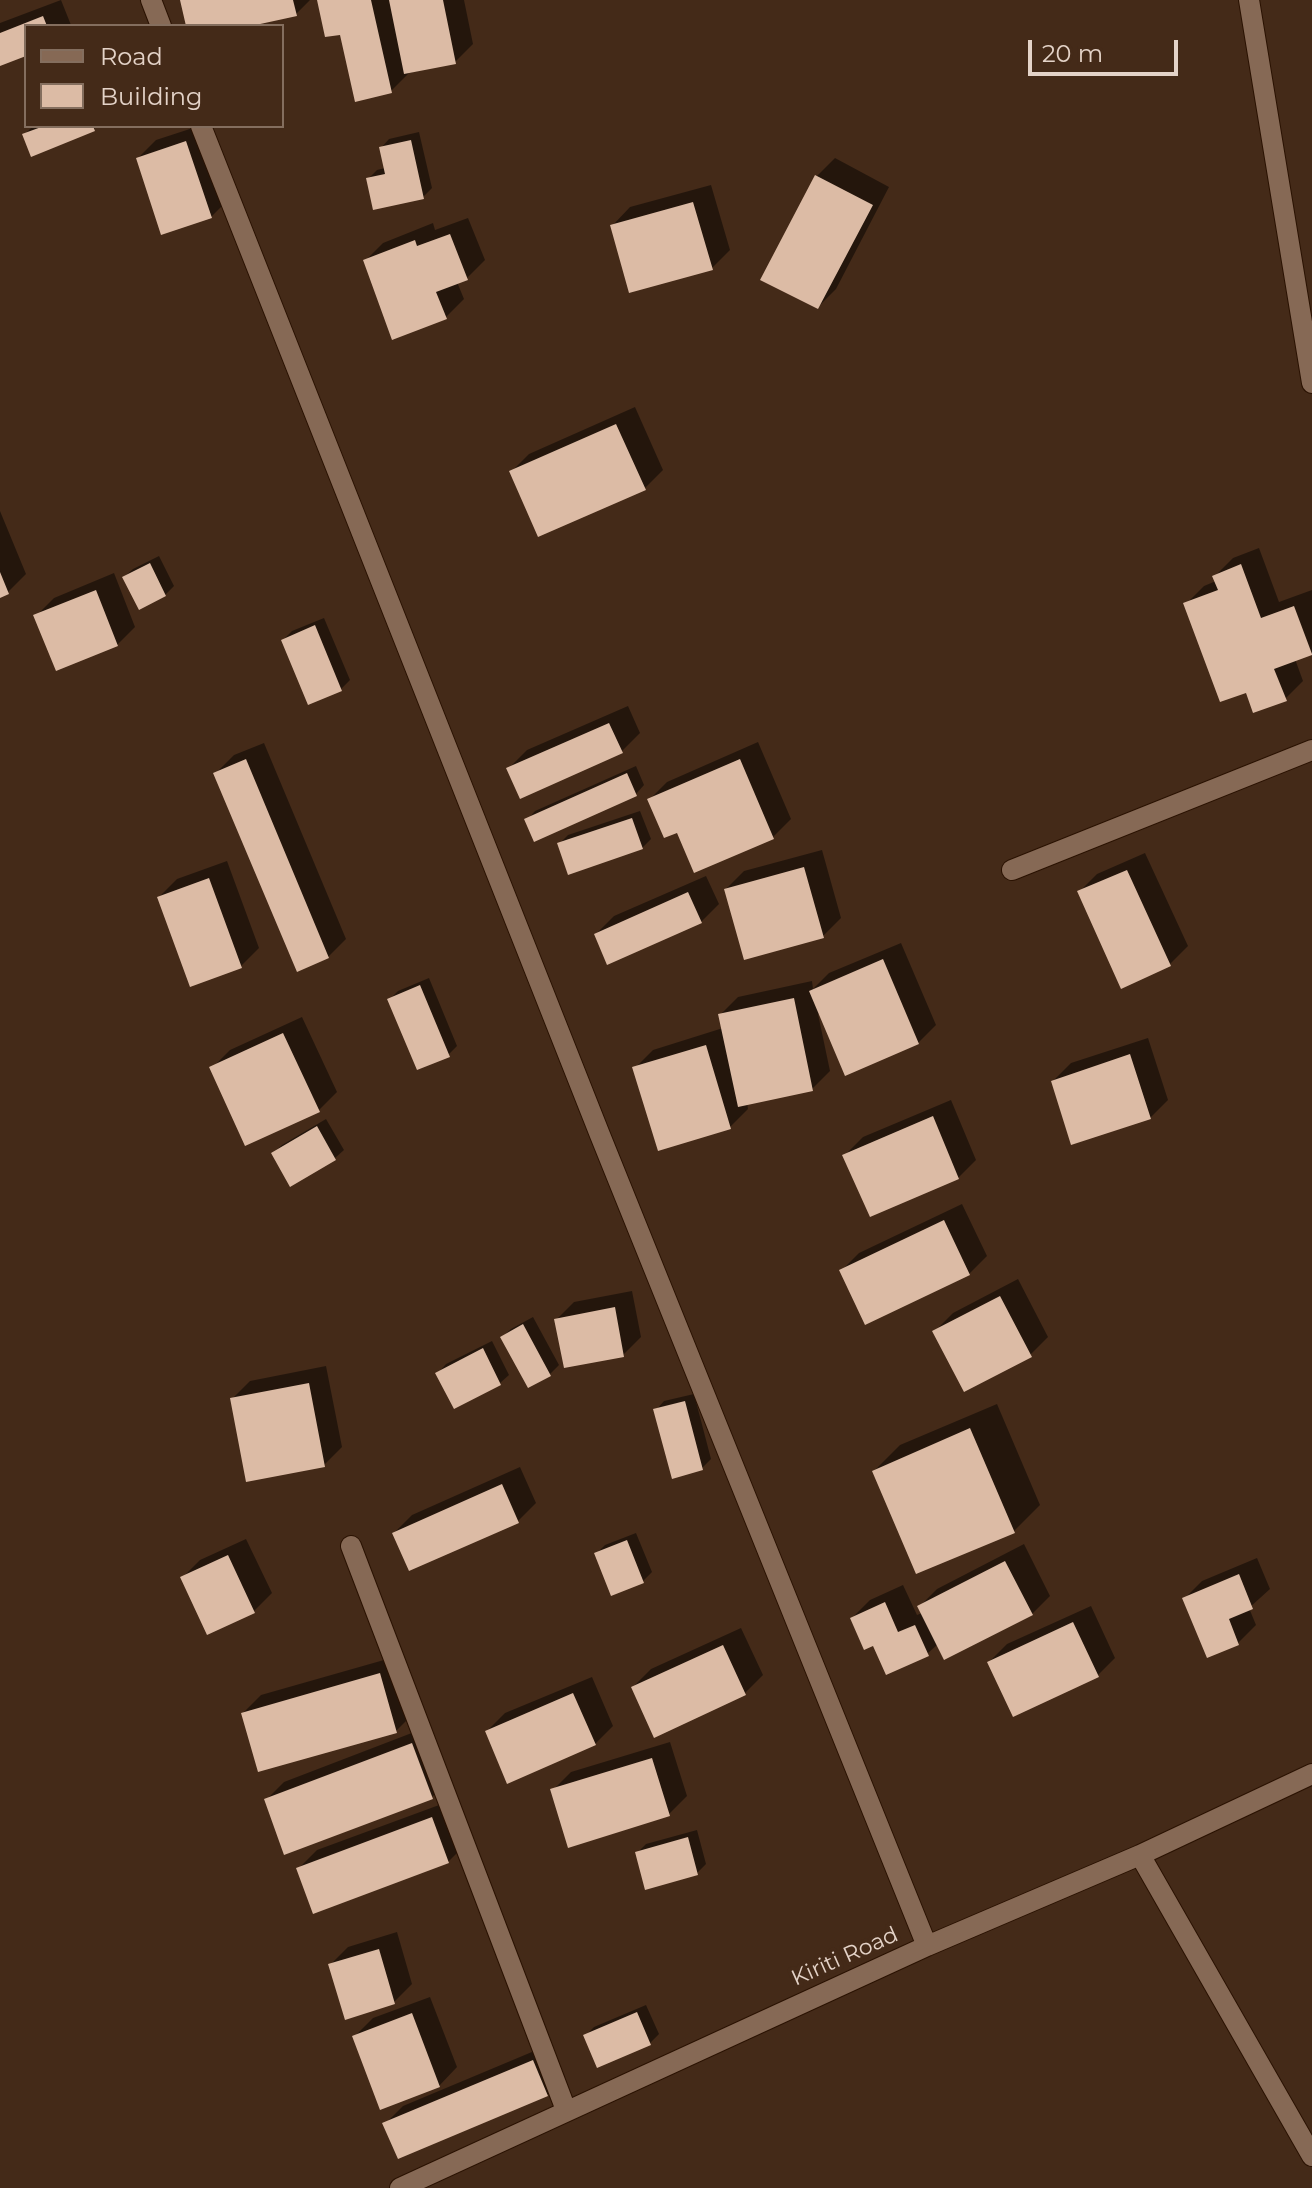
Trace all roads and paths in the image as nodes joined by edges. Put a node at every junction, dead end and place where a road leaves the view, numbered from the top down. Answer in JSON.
{"nodes":[{"id":1,"x":151,"y":0,"type":"edge"},
{"id":2,"x":1249,"y":0,"type":"edge"},
{"id":3,"x":160,"y":24,"type":"edge"},
{"id":4,"x":202,"y":128,"type":"edge"},
{"id":5,"x":1312,"y":383,"type":"edge"},
{"id":6,"x":1312,"y":750,"type":"edge"},
{"id":7,"x":1012,"y":870,"type":"dead end"},
{"id":8,"x":351,"y":1546,"type":"dead end"},
{"id":9,"x":1312,"y":1774,"type":"edge"},
{"id":10,"x":1140,"y":1855,"type":"junction"},
{"id":11,"x":927,"y":1946,"type":"junction"},
{"id":12,"x":566,"y":2110,"type":"junction"},
{"id":13,"x":1312,"y":2156,"type":"edge"},
{"id":14,"x":400,"y":2188,"type":"edge"}],
"edges":[{"from":1,"to":3,"type":"street"},
{"from":2,"to":5,"type":"street"},
{"from":4,"to":11,"type":"street"},
{"from":6,"to":7,"type":"street"},
{"from":8,"to":12,"type":"street"},
{"from":9,"to":10,"type":"street","name":"Kiriti Road"},
{"from":10,"to":11,"type":"street","name":"Kiriti Road"},
{"from":10,"to":13,"type":"street"},
{"from":11,"to":12,"type":"street","name":"Kiriti Road"},
{"from":12,"to":14,"type":"street","name":"Kiriti Road"}]}
